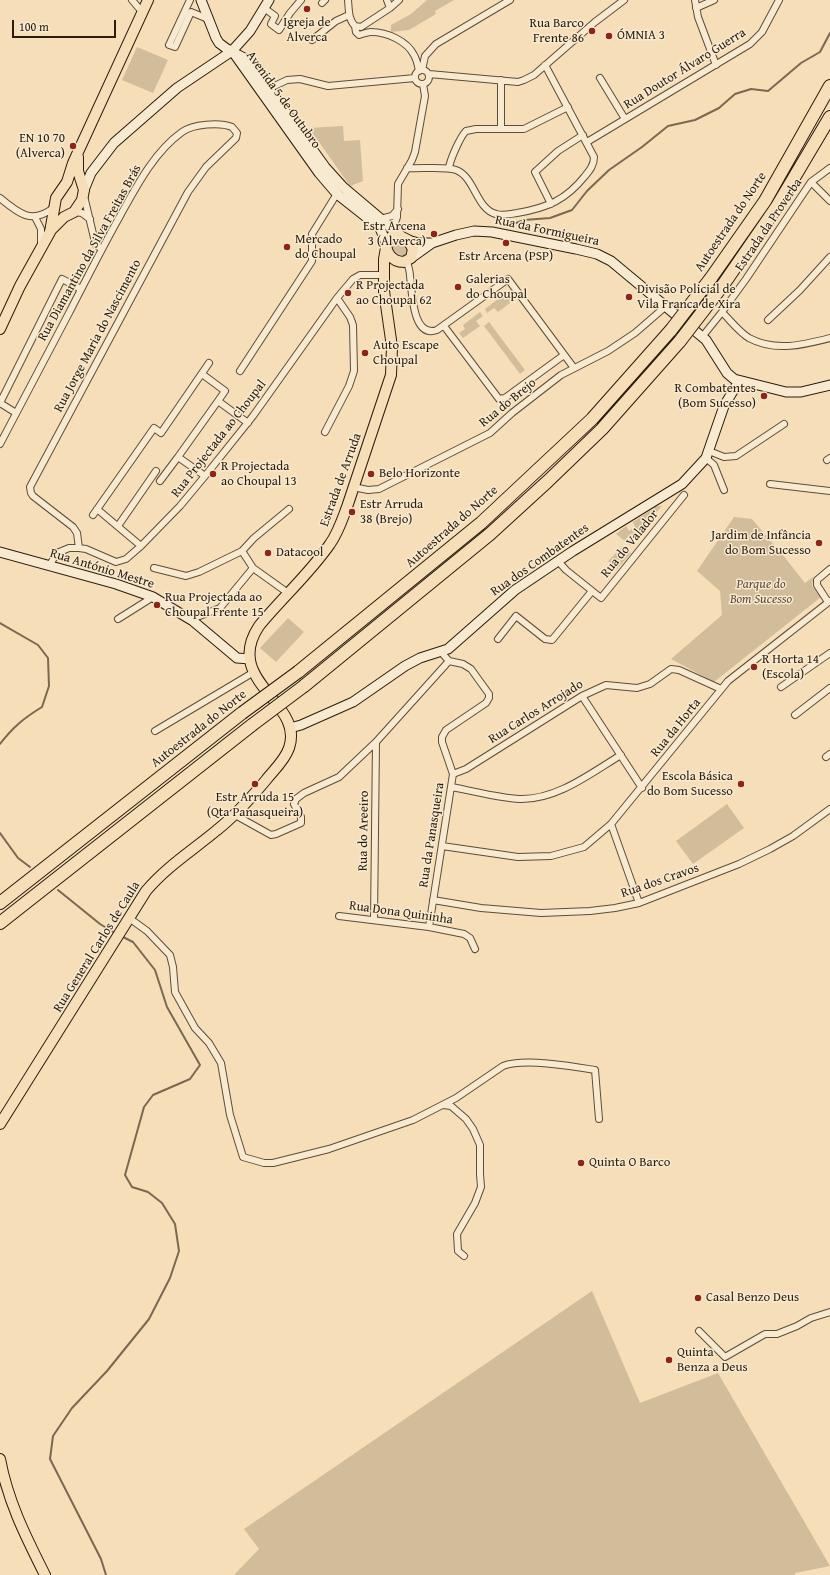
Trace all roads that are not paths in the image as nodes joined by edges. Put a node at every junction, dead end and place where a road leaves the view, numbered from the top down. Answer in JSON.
{"nodes":[{"id":1,"x":132,"y":0,"type":"edge"},
{"id":2,"x":148,"y":0,"type":"edge"},
{"id":3,"x":190,"y":0,"type":"edge"},
{"id":4,"x":201,"y":0,"type":"edge"},
{"id":5,"x":270,"y":0,"type":"edge"},
{"id":6,"x":302,"y":0,"type":"edge"},
{"id":7,"x":348,"y":0,"type":"edge"},
{"id":8,"x":386,"y":0,"type":"edge"},
{"id":9,"x":399,"y":0,"type":"edge"},
{"id":10,"x":510,"y":0,"type":"edge"},
{"id":11,"x":624,"y":0,"type":"edge"},
{"id":12,"x":695,"y":0,"type":"edge"},
{"id":13,"x":714,"y":0,"type":"edge"},
{"id":14,"x":779,"y":0,"type":"edge"},
{"id":15,"x":264,"y":8,"type":"junction"},
{"id":16,"x":390,"y":8,"type":"junction"},
{"id":17,"x":696,"y":8,"type":"junction"},
{"id":18,"x":143,"y":12,"type":"junction"},
{"id":19,"x":349,"y":15,"type":"junction"},
{"id":20,"x":208,"y":19,"type":"junction"},
{"id":21,"x":355,"y":26,"type":"junction"},
{"id":22,"x":312,"y":40,"type":"dead end"},
{"id":23,"x":232,"y":51,"type":"junction"},
{"id":24,"x":545,"y":65,"type":"junction"},
{"id":25,"x":716,"y":65,"type":"junction"},
{"id":26,"x":421,"y":70,"type":"junction"},
{"id":27,"x":429,"y":74,"type":"junction"},
{"id":28,"x":415,"y":78,"type":"junction"},
{"id":29,"x":600,"y":78,"type":"dead end"},
{"id":30,"x":501,"y":80,"type":"junction"},
{"id":31,"x":423,"y":84,"type":"junction"},
{"id":32,"x":830,"y":86,"type":"edge"},
{"id":33,"x":265,"y":91,"type":"junction"},
{"id":34,"x":568,"y":107,"type":"junction"},
{"id":35,"x":830,"y":117,"type":"edge"},
{"id":36,"x":625,"y":120,"type":"junction"},
{"id":37,"x":501,"y":129,"type":"junction"},
{"id":38,"x":237,"y":133,"type":"joint"},
{"id":39,"x":583,"y":135,"type":"junction"},
{"id":40,"x":587,"y":142,"type":"junction"},
{"id":41,"x":78,"y":155,"type":"junction"},
{"id":42,"x":407,"y":168,"type":"junction"},
{"id":43,"x":449,"y":168,"type":"junction"},
{"id":44,"x":830,"y":168,"type":"edge"},
{"id":45,"x":67,"y":182,"type":"junction"},
{"id":46,"x":811,"y":182,"type":"junction"},
{"id":47,"x":83,"y":189,"type":"junction"},
{"id":48,"x":340,"y":191,"type":"junction"},
{"id":49,"x":0,"y":198,"type":"edge"},
{"id":50,"x":830,"y":201,"type":"edge"},
{"id":51,"x":551,"y":204,"type":"junction"},
{"id":52,"x":398,"y":209,"type":"junction"},
{"id":53,"x":54,"y":210,"type":"junction"},
{"id":54,"x":74,"y":212,"type":"junction"},
{"id":55,"x":35,"y":217,"type":"junction"},
{"id":56,"x":64,"y":218,"type":"junction"},
{"id":57,"x":91,"y":219,"type":"junction"},
{"id":58,"x":380,"y":219,"type":"junction"},
{"id":59,"x":50,"y":232,"type":"junction"},
{"id":60,"x":394,"y":239,"type":"junction"},
{"id":61,"x":432,"y":243,"type":"junction"},
{"id":62,"x":41,"y":248,"type":"junction"},
{"id":63,"x":102,"y":249,"type":"junction"},
{"id":64,"x":830,"y":257,"type":"edge"},
{"id":65,"x":406,"y":260,"type":"junction"},
{"id":66,"x":384,"y":275,"type":"junction"},
{"id":67,"x":81,"y":289,"type":"junction"},
{"id":68,"x":337,"y":298,"type":"junction"},
{"id":69,"x":665,"y":307,"type":"junction"},
{"id":70,"x":722,"y":312,"type":"junction"},
{"id":71,"x":768,"y":320,"type":"dead end"},
{"id":72,"x":444,"y":326,"type":"junction"},
{"id":73,"x":0,"y":329,"type":"edge"},
{"id":74,"x":702,"y":337,"type":"junction"},
{"id":75,"x":830,"y":338,"type":"edge"},
{"id":76,"x":564,"y":355,"type":"junction"},
{"id":77,"x":209,"y":363,"type":"dead end"},
{"id":78,"x":574,"y":368,"type":"junction"},
{"id":79,"x":240,"y":371,"type":"dead end"},
{"id":80,"x":202,"y":374,"type":"junction"},
{"id":81,"x":739,"y":381,"type":"junction"},
{"id":82,"x":830,"y":385,"type":"edge"},
{"id":83,"x":218,"y":401,"type":"junction"},
{"id":84,"x":0,"y":403,"type":"edge"},
{"id":85,"x":16,"y":413,"type":"junction"},
{"id":86,"x":248,"y":423,"type":"junction"},
{"id":87,"x":784,"y":424,"type":"dead end"},
{"id":88,"x":325,"y":432,"type":"dead end"},
{"id":89,"x":0,"y":444,"type":"edge"},
{"id":90,"x":708,"y":454,"type":"junction"},
{"id":91,"x":178,"y":456,"type":"junction"},
{"id":92,"x":156,"y":471,"type":"dead end"},
{"id":93,"x":205,"y":476,"type":"junction"},
{"id":94,"x":160,"y":481,"type":"dead end"},
{"id":95,"x":770,"y":484,"type":"dead end"},
{"id":96,"x":354,"y":487,"type":"junction"},
{"id":97,"x":724,"y":490,"type":"dead end"},
{"id":98,"x":830,"y":491,"type":"edge"},
{"id":99,"x":684,"y":495,"type":"dead end"},
{"id":100,"x":97,"y":509,"type":"junction"},
{"id":101,"x":289,"y":509,"type":"dead end"},
{"id":102,"x":92,"y":515,"type":"dead end"},
{"id":103,"x":118,"y":526,"type":"junction"},
{"id":104,"x":141,"y":546,"type":"junction"},
{"id":105,"x":79,"y":548,"type":"junction"},
{"id":106,"x":242,"y":551,"type":"junction"},
{"id":107,"x":0,"y":552,"type":"edge"},
{"id":108,"x":558,"y":561,"type":"junction"},
{"id":109,"x":49,"y":566,"type":"junction"},
{"id":110,"x":154,"y":568,"type":"dead end"},
{"id":111,"x":253,"y":568,"type":"junction"},
{"id":112,"x":830,"y":569,"type":"edge"},
{"id":113,"x":592,"y":591,"type":"junction"},
{"id":114,"x":288,"y":593,"type":"junction"},
{"id":115,"x":153,"y":597,"type":"junction"},
{"id":116,"x":829,"y":601,"type":"edge"},
{"id":117,"x":118,"y":619,"type":"dead end"},
{"id":118,"x":193,"y":621,"type":"junction"},
{"id":119,"x":498,"y":639,"type":"dead end"},
{"id":120,"x":441,"y":652,"type":"junction"},
{"id":121,"x":830,"y":653,"type":"edge"},
{"id":122,"x":250,"y":659,"type":"junction"},
{"id":123,"x":450,"y":661,"type":"junction"},
{"id":124,"x":254,"y":672,"type":"junction"},
{"id":125,"x":781,"y":687,"type":"dead end"},
{"id":126,"x":830,"y":688,"type":"edge"},
{"id":127,"x":721,"y":689,"type":"junction"},
{"id":128,"x":582,"y":696,"type":"junction"},
{"id":129,"x":795,"y":715,"type":"dead end"},
{"id":130,"x":290,"y":728,"type":"junction"},
{"id":131,"x":155,"y":731,"type":"dead end"},
{"id":132,"x":376,"y":742,"type":"junction"},
{"id":133,"x":621,"y":755,"type":"junction"},
{"id":134,"x":453,"y":774,"type":"junction"},
{"id":135,"x":451,"y":787,"type":"junction"},
{"id":136,"x":642,"y":788,"type":"junction"},
{"id":137,"x":830,"y":809,"type":"edge"},
{"id":138,"x":235,"y":815,"type":"junction"},
{"id":139,"x":611,"y":824,"type":"junction"},
{"id":140,"x":442,"y":846,"type":"junction"},
{"id":141,"x":433,"y":900,"type":"junction"},
{"id":142,"x":639,"y":902,"type":"junction"},
{"id":143,"x":0,"y":903,"type":"edge"},
{"id":144,"x":339,"y":916,"type":"dead end"},
{"id":145,"x":129,"y":918,"type":"junction"},
{"id":146,"x":374,"y":920,"type":"junction"},
{"id":147,"x":0,"y":923,"type":"edge"},
{"id":148,"x":429,"y":927,"type":"junction"},
{"id":149,"x":475,"y":949,"type":"dead end"},
{"id":150,"x":443,"y":1104,"type":"junction"},
{"id":151,"x":599,"y":1119,"type":"dead end"},
{"id":152,"x":0,"y":1124,"type":"edge"},
{"id":153,"x":464,"y":1256,"type":"dead end"},
{"id":154,"x":830,"y":1312,"type":"edge"},
{"id":155,"x":699,"y":1331,"type":"dead end"},
{"id":156,"x":0,"y":1459,"type":"edge"},
{"id":157,"x":44,"y":1574,"type":"edge"}],
"edges":[{"from":1,"to":18,"type":"street"},
{"from":2,"to":18,"type":"main road"},
{"from":3,"to":20,"type":"street"},
{"from":4,"to":20,"type":"street","name":"Avenida 5 de Outubro"},
{"from":5,"to":15,"type":"street"},
{"from":6,"to":15,"type":"street"},
{"from":7,"to":19,"type":"street"},
{"from":8,"to":16,"type":"street"},
{"from":9,"to":16,"type":"street"},
{"from":10,"to":26,"type":"street"},
{"from":11,"to":24,"type":"street"},
{"from":12,"to":17,"type":"street"},
{"from":13,"to":17,"type":"street"},
{"from":14,"to":25,"type":"street","name":"Rua Doutor Álvaro Guerra"},
{"from":15,"to":23,"type":"street"},
{"from":16,"to":21,"type":"street"},
{"from":17,"to":25,"type":"street"},
{"from":18,"to":41,"type":"main road"},
{"from":19,"to":21,"type":"street"},
{"from":19,"to":22,"type":"street"},
{"from":20,"to":23,"type":"street","name":"Avenida 5 de Outubro"},
{"from":21,"to":26,"type":"street"},
{"from":23,"to":33,"type":"street","name":"Avenida 5 de Outubro"},
{"from":23,"to":47,"type":"street"},
{"from":24,"to":30,"type":"street"},
{"from":24,"to":34,"type":"street"},
{"from":25,"to":36,"type":"street","name":"Rua Doutor Álvaro Guerra"},
{"from":26,"to":27,"type":"street"},
{"from":26,"to":28,"type":"street"},
{"from":27,"to":30,"type":"street"},
{"from":27,"to":31,"type":"street"},
{"from":28,"to":31,"type":"street"},
{"from":28,"to":33,"type":"street"},
{"from":29,"to":36,"type":"street"},
{"from":30,"to":37,"type":"street"},
{"from":31,"to":42,"type":"street"},
{"from":32,"to":143,"type":"highway","name":"Autoestrada do Norte","bridge":true},
{"from":33,"to":48,"type":"street","name":"Avenida 5 de Outubro"},
{"from":34,"to":37,"type":"street"},
{"from":34,"to":39,"type":"street"},
{"from":35,"to":147,"type":"highway","bridge":true},
{"from":36,"to":40,"type":"street","name":"Rua Doutor Álvaro Guerra"},
{"from":37,"to":43,"type":"street"},
{"from":38,"to":63,"type":"street","name":"Rua Diamantino da Silva Freitas Brás"},
{"from":38,"to":105,"type":"street","name":"Rua Jorge Maria do Nascimento"},
{"from":39,"to":40,"type":"street"},
{"from":39,"to":51,"type":"street"},
{"from":40,"to":51,"type":"street"},
{"from":41,"to":45,"type":"main road"},
{"from":41,"to":47,"type":"main road"},
{"from":42,"to":43,"type":"street"},
{"from":42,"to":52,"type":"street"},
{"from":43,"to":51,"type":"street"},
{"from":44,"to":46,"type":"street","name":"Estrada da Proverba"},
{"from":45,"to":47,"type":"main road"},
{"from":45,"to":53,"type":"main road"},
{"from":46,"to":50,"type":"street"},
{"from":46,"to":70,"type":"street","name":"Estrada da Proverba"},
{"from":47,"to":54,"type":"main road"},
{"from":47,"to":57,"type":"street"},
{"from":48,"to":58,"type":"street","name":"Avenida 5 de Outubro"},
{"from":48,"to":60,"type":"street","name":"Avenida 5 de Outubro"},
{"from":48,"to":79,"type":"street"},
{"from":49,"to":55,"type":"street"},
{"from":52,"to":58,"type":"street"},
{"from":52,"to":60,"type":"street"},
{"from":53,"to":55,"type":"street"},
{"from":53,"to":56,"type":"main road"},
{"from":53,"to":59,"type":"main road"},
{"from":54,"to":56,"type":"main road"},
{"from":54,"to":57,"type":"street"},
{"from":55,"to":62,"type":"street"},
{"from":56,"to":59,"type":"main road"},
{"from":57,"to":63,"type":"street"},
{"from":58,"to":60,"type":"street","name":"Avenida 5 de Outubro"},
{"from":59,"to":62,"type":"main road"},
{"from":60,"to":61,"type":"street","name":"Rua da Formigueira"},
{"from":60,"to":65,"type":"main road"},
{"from":60,"to":65,"type":"main road"},
{"from":60,"to":66,"type":"main road","name":"Estrada de Arruda"},
{"from":61,"to":65,"type":"street","name":"Rua da Formigueira"},
{"from":61,"to":69,"type":"street","name":"Rua da Formigueira"},
{"from":62,"to":73,"type":"main road"},
{"from":63,"to":67,"type":"street","name":"Rua Diamantino da Silva Freitas Brás"},
{"from":64,"to":71,"type":"street"},
{"from":65,"to":66,"type":"main road"},
{"from":65,"to":72,"type":"street"},
{"from":66,"to":68,"type":"street","name":"Rua Projectada ao Choupal"},
{"from":66,"to":96,"type":"main road","name":"Estrada de Arruda"},
{"from":67,"to":84,"type":"street"},
{"from":67,"to":85,"type":"street","name":"Rua Diamantino da Silva Freitas Brás"},
{"from":68,"to":86,"type":"street","name":"Rua Projectada ao Choupal"},
{"from":68,"to":88,"type":"street"},
{"from":69,"to":74,"type":"street","name":"Rua da Formigueira"},
{"from":69,"to":78,"type":"street","name":"Rua do Brejo"},
{"from":70,"to":74,"type":"street","name":"Estrada da Proverba"},
{"from":70,"to":75,"type":"street"},
{"from":72,"to":76,"type":"street"},
{"from":72,"to":76,"type":"street"},
{"from":74,"to":81,"type":"street","name":"Rua da Formigueira"},
{"from":76,"to":78,"type":"street"},
{"from":77,"to":80,"type":"street"},
{"from":78,"to":96,"type":"street","name":"Rua do Brejo"},
{"from":80,"to":83,"type":"street"},
{"from":80,"to":100,"type":"street"},
{"from":81,"to":82,"type":"street"},
{"from":81,"to":90,"type":"street","name":"Rua dos Combatentes"},
{"from":83,"to":86,"type":"street"},
{"from":83,"to":91,"type":"street"},
{"from":84,"to":85,"type":"street"},
{"from":85,"to":89,"type":"street","name":"Rua Diamantino da Silva Freitas Brás"},
{"from":86,"to":93,"type":"street","name":"Rua Projectada ao Choupal"},
{"from":87,"to":90,"type":"street"},
{"from":90,"to":97,"type":"street"},
{"from":90,"to":108,"type":"street","name":"Rua dos Combatentes"},
{"from":91,"to":93,"type":"street"},
{"from":91,"to":94,"type":"street"},
{"from":92,"to":103,"type":"street"},
{"from":93,"to":104,"type":"street","name":"Rua Projectada ao Choupal"},
{"from":95,"to":98,"type":"street"},
{"from":96,"to":114,"type":"main road","name":"Estrada de Arruda"},
{"from":99,"to":113,"type":"street","name":"Rua do Valador"},
{"from":100,"to":102,"type":"street"},
{"from":100,"to":103,"type":"street"},
{"from":101,"to":106,"type":"street"},
{"from":103,"to":104,"type":"street"},
{"from":104,"to":105,"type":"street","name":"Rua Projectada ao Choupal"},
{"from":105,"to":109,"type":"street","name":"Rua Projectada ao Choupal"},
{"from":106,"to":110,"type":"street"},
{"from":106,"to":111,"type":"street"},
{"from":107,"to":109,"type":"street","name":"Rua António Mestre"},
{"from":108,"to":113,"type":"street","name":"Rua do Valador"},
{"from":108,"to":120,"type":"street","name":"Rua dos Combatentes"},
{"from":109,"to":115,"type":"street","name":"Rua António Mestre"},
{"from":111,"to":114,"type":"street"},
{"from":111,"to":118,"type":"street"},
{"from":112,"to":116,"type":"street"},
{"from":113,"to":119,"type":"street","name":"Rua do Valador"},
{"from":114,"to":122,"type":"main road","name":"Estrada de Arruda"},
{"from":115,"to":117,"type":"street"},
{"from":115,"to":118,"type":"street","name":"Rua António Mestre"},
{"from":116,"to":127,"type":"street","name":"Rua da Horta"},
{"from":118,"to":122,"type":"street","name":"Rua António Mestre"},
{"from":120,"to":123,"type":"street","name":"Rua da Panasqueira"},
{"from":120,"to":130,"type":"street","name":"Rua dos Combatentes"},
{"from":121,"to":125,"type":"street"},
{"from":122,"to":124,"type":"main road","name":"Estrada de Arruda"},
{"from":123,"to":132,"type":"street"},
{"from":123,"to":134,"type":"street","name":"Rua da Panasqueira"},
{"from":124,"to":130,"type":"main road","name":"Estrada de Arruda"},
{"from":124,"to":131,"type":"street"},
{"from":126,"to":129,"type":"street"},
{"from":127,"to":128,"type":"street","name":"Rua Carlos Arrojado"},
{"from":127,"to":136,"type":"street","name":"Rua da Horta"},
{"from":128,"to":133,"type":"street"},
{"from":128,"to":134,"type":"street","name":"Rua Carlos Arrojado"},
{"from":130,"to":138,"type":"main road","name":"Rua General Carlos de Caula"},
{"from":132,"to":138,"type":"street"},
{"from":132,"to":146,"type":"street","name":"Rua do Areeiro"},
{"from":133,"to":135,"type":"street"},
{"from":133,"to":136,"type":"street"},
{"from":134,"to":135,"type":"street","name":"Rua da Panasqueira"},
{"from":135,"to":140,"type":"street","name":"Rua da Panasqueira"},
{"from":136,"to":139,"type":"street","name":"Rua da Horta"},
{"from":137,"to":142,"type":"street","name":"Rua dos Cravos"},
{"from":138,"to":145,"type":"main road","name":"Rua General Carlos de Caula"},
{"from":139,"to":140,"type":"street","name":"Rua da Horta"},
{"from":139,"to":142,"type":"street"},
{"from":140,"to":141,"type":"street","name":"Rua da Panasqueira"},
{"from":141,"to":142,"type":"street","name":"Rua dos Cravos"},
{"from":141,"to":148,"type":"street","name":"Rua da Panasqueira"},
{"from":144,"to":146,"type":"street","name":"Rua Dona Quininha"},
{"from":145,"to":150,"type":"street"},
{"from":145,"to":152,"type":"main road","name":"Rua General Carlos de Caula"},
{"from":146,"to":148,"type":"street","name":"Rua Dona Quininha"},
{"from":148,"to":149,"type":"street","name":"Rua Dona Quininha"},
{"from":150,"to":151,"type":"street"},
{"from":150,"to":153,"type":"street"},
{"from":154,"to":155,"type":"street"},
{"from":156,"to":157,"type":"main road"}]}
